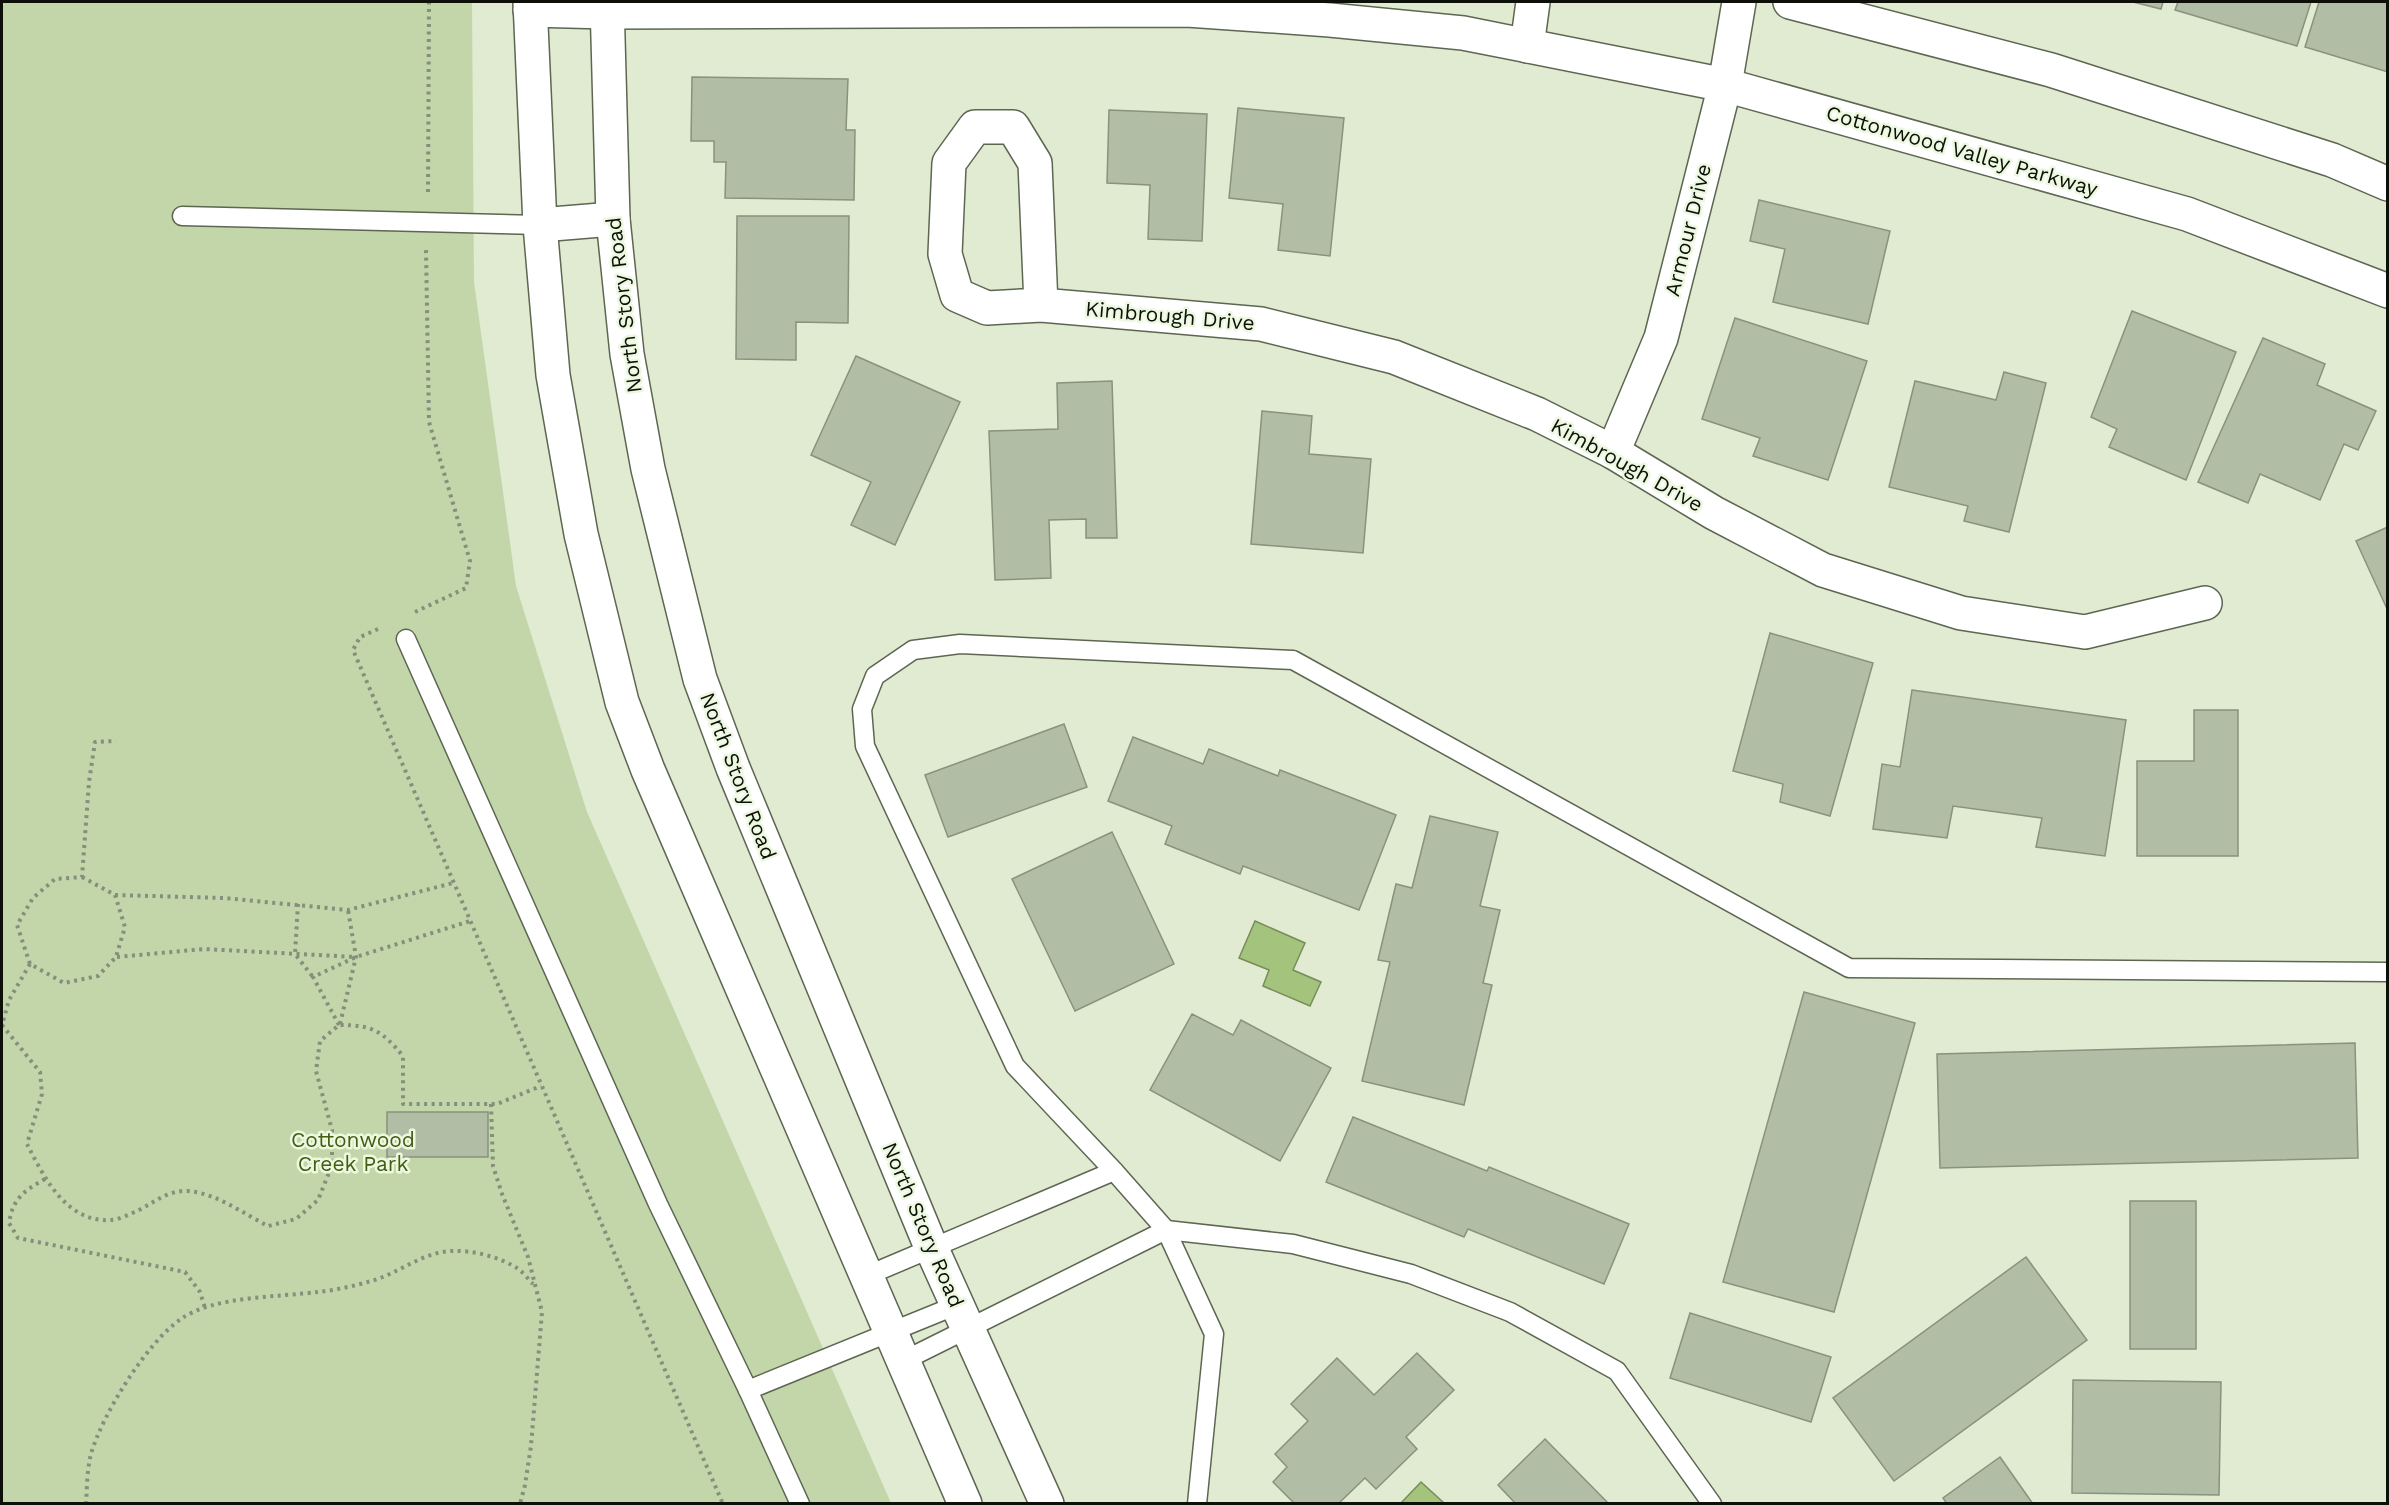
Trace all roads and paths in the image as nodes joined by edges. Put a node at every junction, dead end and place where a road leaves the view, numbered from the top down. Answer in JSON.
{"nodes":[{"id":1,"x":429,"y":2,"type":"edge"},
{"id":2,"x":1533,"y":2,"type":"edge"},
{"id":3,"x":1739,"y":2,"type":"edge"},
{"id":4,"x":1790,"y":2,"type":"edge"},
{"id":5,"x":530,"y":6,"type":"edge"},
{"id":6,"x":955,"y":6,"type":"edge"},
{"id":7,"x":607,"y":7,"type":"edge"},
{"id":8,"x":1211,"y":7,"type":"edge"},
{"id":9,"x":1527,"y":46,"type":"junction"},
{"id":10,"x":1725,"y":85,"type":"junction"},
{"id":11,"x":2388,"y":184,"type":"edge"},
{"id":12,"x":182,"y":216,"type":"dead end"},
{"id":13,"x":613,"y":219,"type":"junction"},
{"id":14,"x":427,"y":222,"type":"junction"},
{"id":15,"x":540,"y":225,"type":"junction"},
{"id":16,"x":2388,"y":291,"type":"edge"},
{"id":17,"x":1041,"y":305,"type":"junction"},
{"id":18,"x":1613,"y":452,"type":"junction"},
{"id":19,"x":2205,"y":603,"type":"dead end"},
{"id":20,"x":413,"y":613,"type":"dead end"},
{"id":21,"x":381,"y":627,"type":"dead end"},
{"id":22,"x":406,"y":639,"type":"dead end"},
{"id":23,"x":116,"y":741,"type":"dead end"},
{"id":24,"x":82,"y":877,"type":"junction"},
{"id":25,"x":453,"y":883,"type":"junction"},
{"id":26,"x":115,"y":895,"type":"junction"},
{"id":27,"x":298,"y":904,"type":"junction"},
{"id":28,"x":348,"y":910,"type":"junction"},
{"id":29,"x":470,"y":921,"type":"junction"},
{"id":30,"x":294,"y":954,"type":"junction"},
{"id":31,"x":116,"y":957,"type":"junction"},
{"id":32,"x":356,"y":957,"type":"junction"},
{"id":33,"x":30,"y":964,"type":"junction"},
{"id":34,"x":2388,"y":972,"type":"edge"},
{"id":35,"x":313,"y":977,"type":"junction"},
{"id":36,"x":339,"y":1025,"type":"junction"},
{"id":37,"x":541,"y":1086,"type":"junction"},
{"id":38,"x":491,"y":1104,"type":"junction"},
{"id":39,"x":1114,"y":1171,"type":"junction"},
{"id":40,"x":45,"y":1179,"type":"junction"},
{"id":41,"x":1166,"y":1230,"type":"junction"},
{"id":42,"x":931,"y":1247,"type":"junction"},
{"id":43,"x":866,"y":1276,"type":"junction"},
{"id":44,"x":533,"y":1284,"type":"junction"},
{"id":45,"x":205,"y":1308,"type":"junction"},
{"id":46,"x":962,"y":1316,"type":"junction"},
{"id":47,"x":897,"y":1346,"type":"junction"},
{"id":48,"x":748,"y":1390,"type":"junction"},
{"id":49,"x":86,"y":1503,"type":"edge"},
{"id":50,"x":520,"y":1503,"type":"edge"},
{"id":51,"x":723,"y":1503,"type":"edge"},
{"id":52,"x":800,"y":1503,"type":"edge"},
{"id":53,"x":965,"y":1503,"type":"edge"},
{"id":54,"x":1047,"y":1503,"type":"edge"},
{"id":55,"x":1197,"y":1503,"type":"edge"},
{"id":56,"x":1712,"y":1503,"type":"edge"}],
"edges":[{"from":1,"to":14,"type":"path"},
{"from":2,"to":9,"type":"street"},
{"from":3,"to":10,"type":"street","name":"Armour Drive"},
{"from":4,"to":11,"type":"street"},
{"from":5,"to":7,"type":"street","name":"Cottonwood Valley Parkway"},
{"from":5,"to":15,"type":"street"},
{"from":6,"to":7,"type":"street","name":"Cottonwood Valley Parkway"},
{"from":6,"to":8,"type":"street","name":"Cottonwood Valley Parkway"},
{"from":7,"to":13,"type":"street","name":"North Story Road"},
{"from":8,"to":9,"type":"street","name":"Cottonwood Valley Parkway"},
{"from":9,"to":10,"type":"street","name":"Cottonwood Valley Parkway"},
{"from":10,"to":16,"type":"street","name":"Cottonwood Valley Parkway"},
{"from":10,"to":18,"type":"street","name":"Armour Drive"},
{"from":12,"to":14,"type":"lane"},
{"from":13,"to":15,"type":"street"},
{"from":13,"to":42,"type":"street","name":"North Story Road"},
{"from":14,"to":15,"type":"lane"},
{"from":14,"to":20,"type":"path"},
{"from":15,"to":43,"type":"street"},
{"from":17,"to":17,"type":"street","name":"Kimbrough Drive"},
{"from":17,"to":18,"type":"street","name":"Kimbrough Drive"},
{"from":18,"to":19,"type":"street","name":"Kimbrough Drive"},
{"from":21,"to":25,"type":"path"},
{"from":22,"to":48,"type":"lane"},
{"from":23,"to":24,"type":"path"},
{"from":24,"to":26,"type":"path"},
{"from":24,"to":33,"type":"path"},
{"from":25,"to":28,"type":"path"},
{"from":25,"to":29,"type":"path"},
{"from":26,"to":27,"type":"path"},
{"from":26,"to":31,"type":"path"},
{"from":27,"to":28,"type":"path"},
{"from":27,"to":30,"type":"path"},
{"from":28,"to":32,"type":"path"},
{"from":29,"to":32,"type":"path"},
{"from":29,"to":37,"type":"path"},
{"from":30,"to":31,"type":"path"},
{"from":30,"to":32,"type":"path"},
{"from":30,"to":35,"type":"path"},
{"from":31,"to":33,"type":"path"},
{"from":32,"to":35,"type":"path"},
{"from":32,"to":36,"type":"path"},
{"from":33,"to":40,"type":"path"},
{"from":34,"to":39,"type":"lane"},
{"from":35,"to":36,"type":"path"},
{"from":36,"to":38,"type":"path"},
{"from":36,"to":40,"type":"path"},
{"from":37,"to":38,"type":"path"},
{"from":37,"to":51,"type":"path"},
{"from":38,"to":44,"type":"path"},
{"from":39,"to":41,"type":"lane"},
{"from":39,"to":42,"type":"lane"},
{"from":40,"to":45,"type":"path"},
{"from":41,"to":46,"type":"lane"},
{"from":41,"to":55,"type":"lane"},
{"from":41,"to":56,"type":"lane"},
{"from":42,"to":43,"type":"lane"},
{"from":42,"to":46,"type":"street","name":"North Story Road"},
{"from":43,"to":47,"type":"street"},
{"from":44,"to":45,"type":"path"},
{"from":44,"to":50,"type":"path"},
{"from":45,"to":49,"type":"path"},
{"from":46,"to":47,"type":"lane"},
{"from":46,"to":47,"type":"lane"},
{"from":46,"to":54,"type":"street","name":"North Story Road"},
{"from":47,"to":48,"type":"lane"},
{"from":47,"to":53,"type":"street"},
{"from":48,"to":52,"type":"lane"}]}
